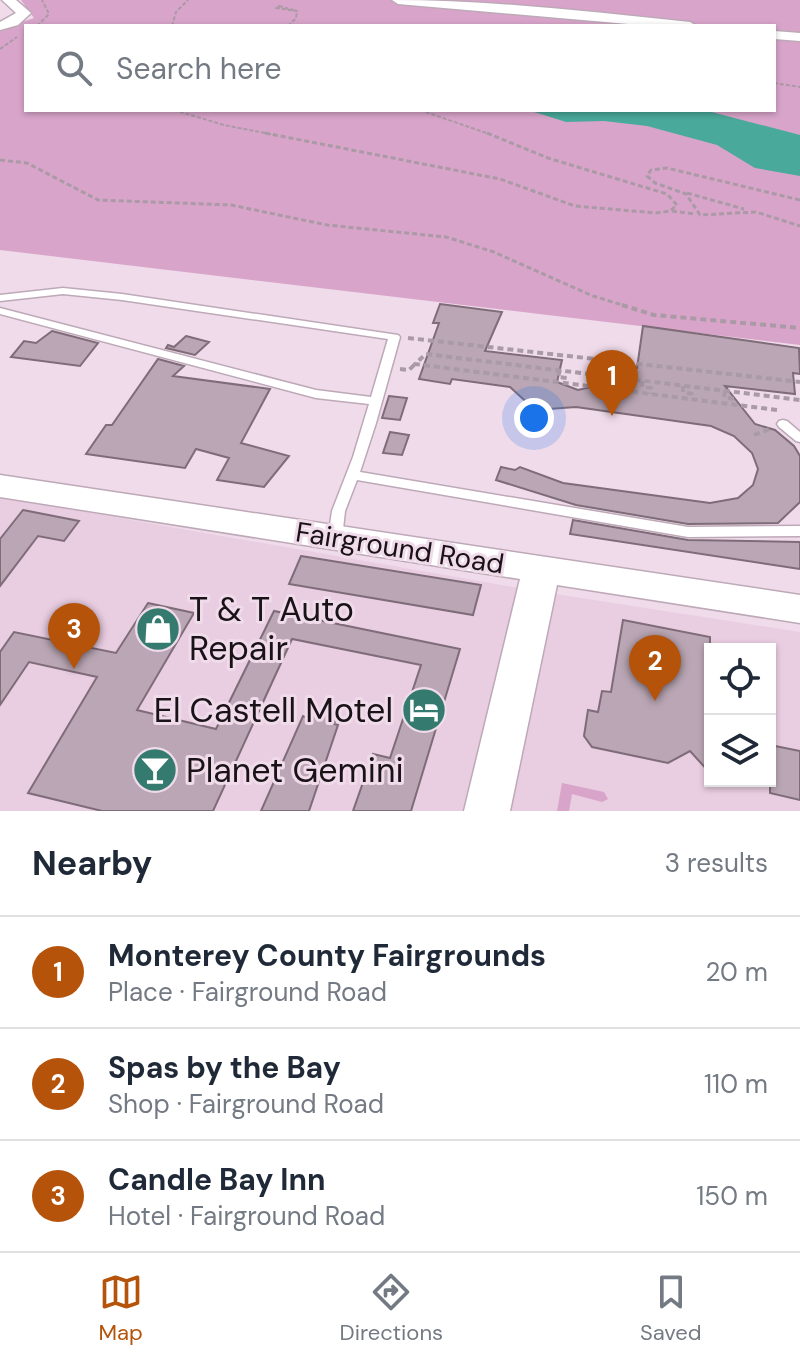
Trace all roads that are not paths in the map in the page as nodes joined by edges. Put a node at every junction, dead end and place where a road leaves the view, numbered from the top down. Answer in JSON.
{"nodes":[{"id":1,"x":8,"y":0,"type":"edge"},
{"id":2,"x":398,"y":0,"type":"edge"},
{"id":3,"x":671,"y":24,"type":"edge"},
{"id":4,"x":0,"y":26,"type":"edge"},
{"id":5,"x":776,"y":35,"type":"edge"},
{"id":6,"x":800,"y":37,"type":"edge"},
{"id":7,"x":0,"y":298,"type":"edge"},
{"id":8,"x":0,"y":311,"type":"edge"},
{"id":9,"x":375,"y":401,"type":"junction"},
{"id":10,"x":785,"y":418,"type":"road end"},
{"id":11,"x":800,"y":438,"type":"edge"},
{"id":12,"x":353,"y":475,"type":"junction"},
{"id":13,"x":0,"y":486,"type":"edge"},
{"id":14,"x":800,"y":531,"type":"edge"},
{"id":15,"x":335,"y":538,"type":"junction"},
{"id":16,"x":541,"y":571,"type":"junction"},
{"id":17,"x":800,"y":609,"type":"edge"},
{"id":18,"x":487,"y":811,"type":"edge"}],
"edges":[{"from":1,"to":4,"type":"street"},
{"from":2,"to":3,"type":"street"},
{"from":5,"to":6,"type":"street"},
{"from":7,"to":9,"type":"lane"},
{"from":8,"to":9,"type":"lane"},
{"from":9,"to":12,"type":"lane"},
{"from":10,"to":11,"type":"lane"},
{"from":12,"to":14,"type":"lane"},
{"from":12,"to":15,"type":"lane"},
{"from":13,"to":15,"type":"street","name":"Fairground Road"},
{"from":15,"to":16,"type":"street","name":"Fairground Road"},
{"from":16,"to":17,"type":"street","name":"Fairground Road"},
{"from":16,"to":18,"type":"street"}]}
